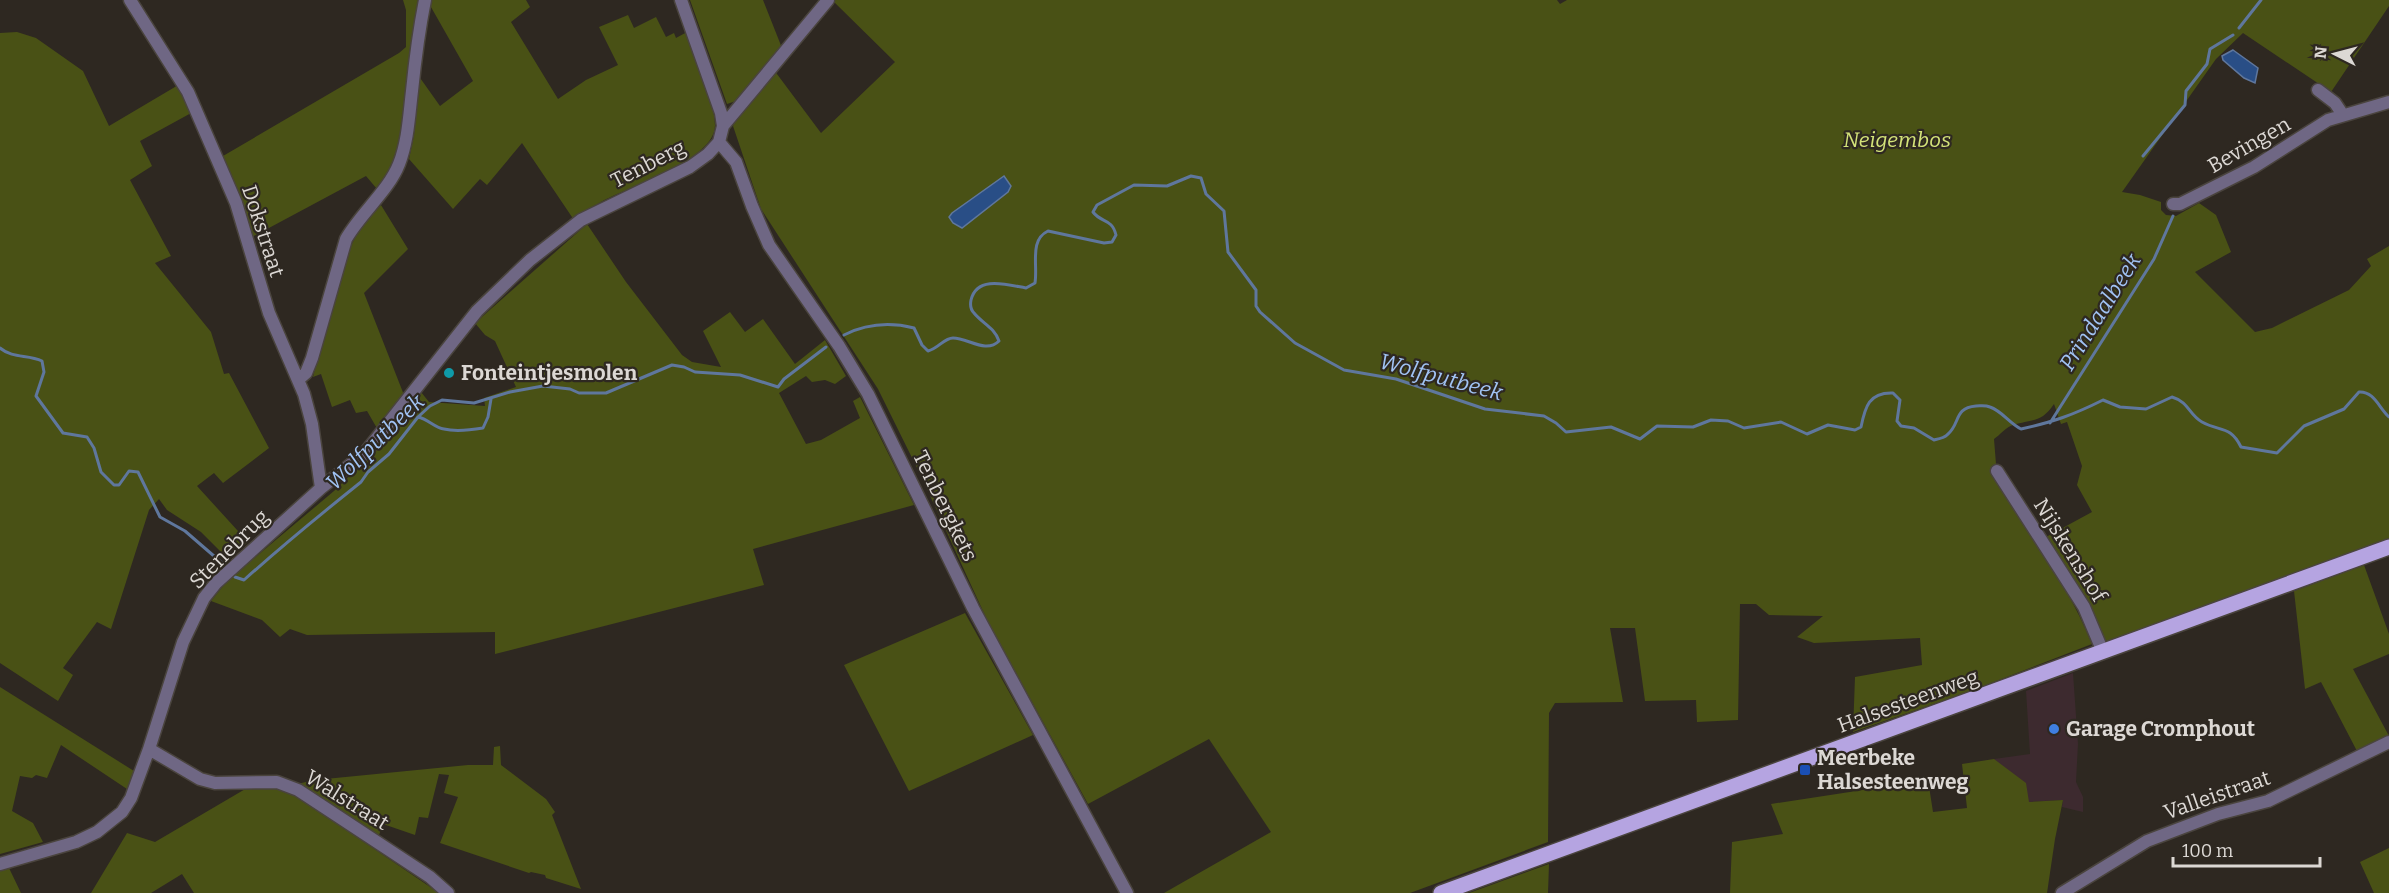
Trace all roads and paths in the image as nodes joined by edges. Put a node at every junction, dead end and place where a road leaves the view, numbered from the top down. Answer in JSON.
{"nodes":[{"id":1,"x":130,"y":0,"type":"edge"},
{"id":2,"x":425,"y":0,"type":"edge"},
{"id":3,"x":681,"y":0,"type":"edge"},
{"id":4,"x":828,"y":0,"type":"edge"},
{"id":5,"x":2318,"y":90,"type":"dead end"},
{"id":6,"x":2389,"y":102,"type":"edge"},
{"id":7,"x":2343,"y":116,"type":"junction"},
{"id":8,"x":723,"y":126,"type":"junction"},
{"id":9,"x":720,"y":142,"type":"junction"},
{"id":10,"x":2173,"y":204,"type":"dead end"},
{"id":11,"x":477,"y":311,"type":"joint"},
{"id":12,"x":299,"y":379,"type":"junction"},
{"id":13,"x":1997,"y":471,"type":"dead end"},
{"id":14,"x":321,"y":488,"type":"junction"},
{"id":15,"x":2389,"y":547,"type":"edge"},
{"id":16,"x":2103,"y":652,"type":"junction"},
{"id":17,"x":2389,"y":742,"type":"edge"},
{"id":18,"x":149,"y":749,"type":"junction"},
{"id":19,"x":0,"y":864,"type":"edge"},
{"id":20,"x":448,"y":893,"type":"edge"},
{"id":21,"x":1127,"y":893,"type":"edge"},
{"id":22,"x":1441,"y":893,"type":"edge"},
{"id":23,"x":2062,"y":893,"type":"edge"}],
"edges":[{"from":1,"to":12,"type":"street","name":"Dokstraat"},
{"from":2,"to":12,"type":"street"},
{"from":3,"to":8,"type":"street"},
{"from":4,"to":8,"type":"street"},
{"from":5,"to":7,"type":"street"},
{"from":6,"to":7,"type":"street","name":"Bevingen"},
{"from":7,"to":10,"type":"street","name":"Bevingen"},
{"from":8,"to":9,"type":"street"},
{"from":9,"to":11,"type":"street","name":"Tenberg"},
{"from":9,"to":21,"type":"street","name":"Tenbergkets"},
{"from":11,"to":14,"type":"street","name":"Stenebrug"},
{"from":12,"to":14,"type":"street","name":"Dokstraat"},
{"from":13,"to":16,"type":"street","name":"Nijskenshof"},
{"from":14,"to":18,"type":"street","name":"Stenebrug"},
{"from":15,"to":16,"type":"main road","name":"Halsesteenweg"},
{"from":16,"to":22,"type":"main road","name":"Halsesteenweg"},
{"from":17,"to":23,"type":"street","name":"Valleistraat"},
{"from":18,"to":19,"type":"street","name":"Stenebrug"},
{"from":18,"to":20,"type":"street","name":"Walstraat"}]}
